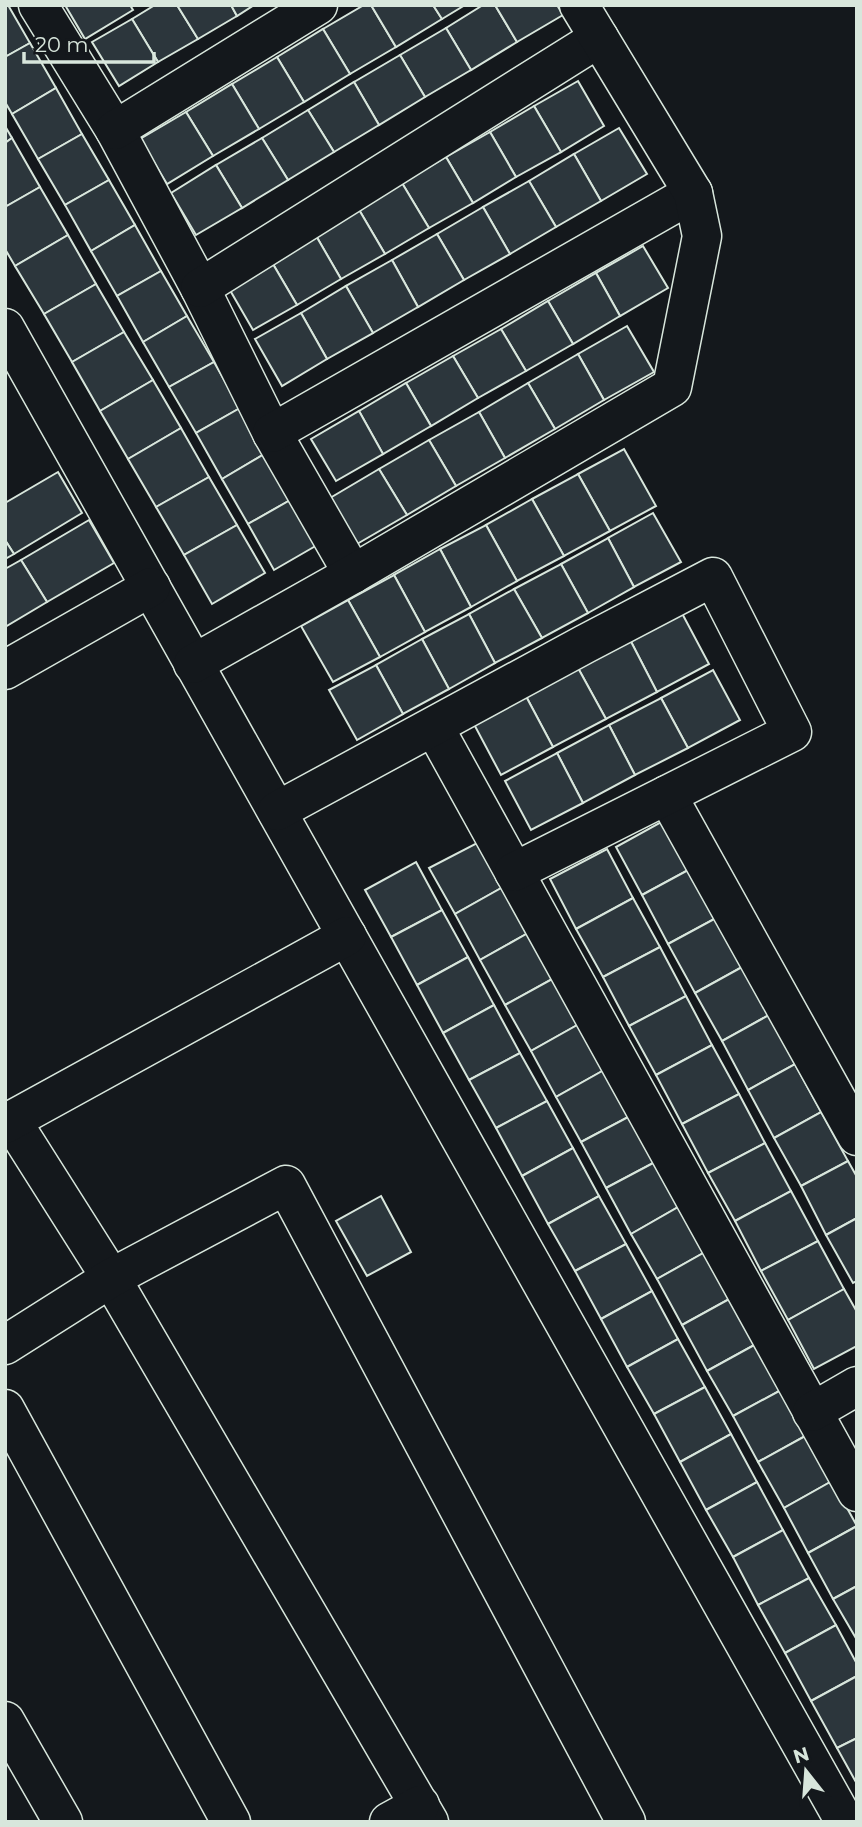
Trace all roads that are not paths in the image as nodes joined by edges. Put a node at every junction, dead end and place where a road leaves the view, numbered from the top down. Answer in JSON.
{"nodes":[{"id":1,"x":38,"y":5,"type":"edge"},
{"id":2,"x":318,"y":5,"type":"edge"},
{"id":3,"x":579,"y":5,"type":"edge"},
{"id":4,"x":599,"y":38,"type":"junction"},
{"id":5,"x":115,"y":130,"type":"junction"},
{"id":6,"x":693,"y":192,"type":"junction"},
{"id":7,"x":200,"y":288,"type":"junction"},
{"id":8,"x":5,"y":328,"type":"edge"},
{"id":9,"x":272,"y":433,"type":"junction"},
{"id":10,"x":353,"y":574,"type":"junction"},
{"id":11,"x":151,"y":587,"type":"junction"},
{"id":12,"x":193,"y":664,"type":"junction"},
{"id":13,"x":5,"y":670,"type":"edge"},
{"id":14,"x":434,"y":727,"type":"junction"},
{"id":15,"x":667,"y":795,"type":"junction"},
{"id":16,"x":277,"y":811,"type":"junction"},
{"id":17,"x":514,"y":872,"type":"junction"},
{"id":18,"x":347,"y":936,"type":"junction"},
{"id":19,"x":8,"y":1122,"type":"edge"},
{"id":20,"x":857,"y":1136,"type":"edge"},
{"id":21,"x":111,"y":1278,"type":"junction"},
{"id":22,"x":5,"y":1345,"type":"edge"},
{"id":23,"x":857,"y":1386,"type":"edge"},
{"id":24,"x":5,"y":1409,"type":"edge"},
{"id":25,"x":812,"y":1412,"type":"junction"},
{"id":26,"x":857,"y":1492,"type":"edge"},
{"id":27,"x":5,"y":1721,"type":"edge"},
{"id":28,"x":412,"y":1816,"type":"edge"},
{"id":29,"x":63,"y":1822,"type":"edge"},
{"id":30,"x":231,"y":1822,"type":"edge"},
{"id":31,"x":626,"y":1822,"type":"edge"},
{"id":32,"x":845,"y":1822,"type":"edge"}],
"edges":[{"from":1,"to":5,"type":"street"},
{"from":2,"to":5,"type":"street"},
{"from":3,"to":4,"type":"street"},
{"from":4,"to":6,"type":"street"},
{"from":4,"to":7,"type":"street"},
{"from":5,"to":7,"type":"street"},
{"from":6,"to":9,"type":"street"},
{"from":6,"to":10,"type":"street"},
{"from":7,"to":9,"type":"street"},
{"from":8,"to":11,"type":"street"},
{"from":9,"to":10,"type":"street"},
{"from":10,"to":12,"type":"street"},
{"from":11,"to":12,"type":"street"},
{"from":11,"to":13,"type":"street"},
{"from":12,"to":16,"type":"street"},
{"from":14,"to":15,"type":"street"},
{"from":14,"to":16,"type":"street"},
{"from":14,"to":17,"type":"street"},
{"from":15,"to":17,"type":"street"},
{"from":15,"to":20,"type":"street"},
{"from":16,"to":18,"type":"street"},
{"from":17,"to":25,"type":"street"},
{"from":18,"to":19,"type":"street"},
{"from":18,"to":32,"type":"street"},
{"from":19,"to":21,"type":"street"},
{"from":21,"to":22,"type":"street"},
{"from":21,"to":28,"type":"street"},
{"from":21,"to":31,"type":"street"},
{"from":23,"to":25,"type":"street"},
{"from":24,"to":30,"type":"street"},
{"from":25,"to":26,"type":"street"},
{"from":27,"to":29,"type":"street"}]}
